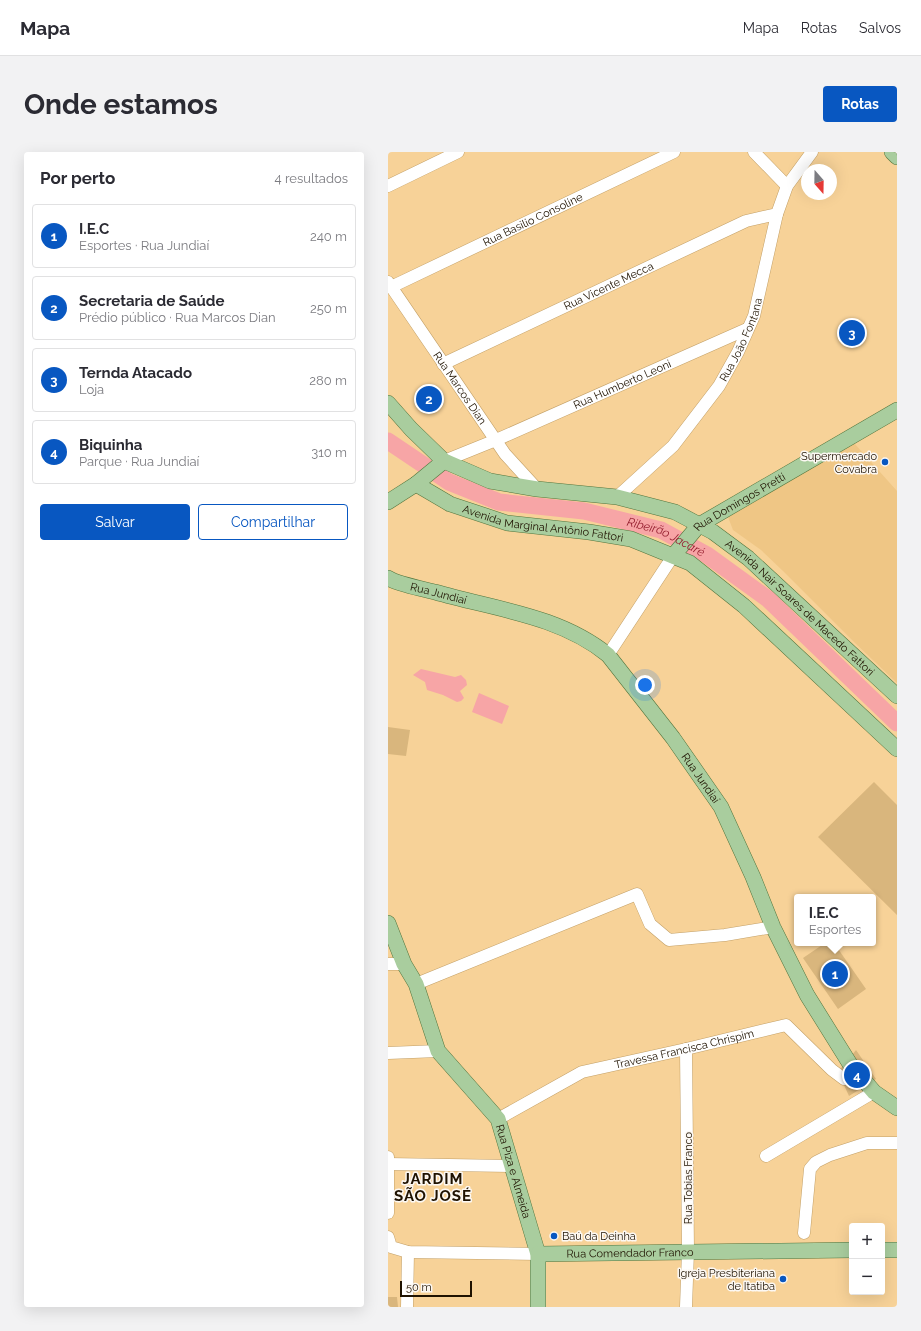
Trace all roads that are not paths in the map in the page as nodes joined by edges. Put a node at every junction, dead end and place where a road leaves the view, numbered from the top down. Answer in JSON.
{"nodes":[{"id":1,"x":458,"y":152,"type":"edge"},
{"id":2,"x":674,"y":152,"type":"edge"},
{"id":3,"x":754,"y":152,"type":"edge"},
{"id":4,"x":812,"y":152,"type":"edge"},
{"id":5,"x":892,"y":152,"type":"edge"},
{"id":6,"x":897,"y":157,"type":"edge"},
{"id":7,"x":388,"y":186,"type":"edge"},
{"id":8,"x":787,"y":186,"type":"junction"},
{"id":9,"x":777,"y":214,"type":"junction"},
{"id":10,"x":390,"y":285,"type":"edge"},
{"id":11,"x":747,"y":329,"type":"junction"},
{"id":12,"x":443,"y":364,"type":"junction"},
{"id":13,"x":388,"y":403,"type":"edge"},
{"id":14,"x":897,"y":410,"type":"edge"},
{"id":15,"x":496,"y":440,"type":"junction"},
{"id":16,"x":441,"y":463,"type":"junction"},
{"id":17,"x":418,"y":482,"type":"junction"},
{"id":18,"x":537,"y":489,"type":"junction"},
{"id":19,"x":617,"y":497,"type":"junction"},
{"id":20,"x":388,"y":502,"type":"edge"},
{"id":21,"x":698,"y":527,"type":"junction"},
{"id":22,"x":675,"y":553,"type":"junction"},
{"id":23,"x":388,"y":578,"type":"edge"},
{"id":24,"x":608,"y":655,"type":"junction"},
{"id":25,"x":897,"y":696,"type":"edge"},
{"id":26,"x":897,"y":749,"type":"edge"},
{"id":27,"x":388,"y":923,"type":"edge"},
{"id":28,"x":773,"y":927,"type":"junction"},
{"id":29,"x":388,"y":964,"type":"edge"},
{"id":30,"x":404,"y":964,"type":"junction"},
{"id":31,"x":416,"y":984,"type":"junction"},
{"id":32,"x":686,"y":1049,"type":"junction"},
{"id":33,"x":438,"y":1051,"type":"junction"},
{"id":34,"x":388,"y":1053,"type":"edge"},
{"id":35,"x":862,"y":1077,"type":"junction"},
{"id":36,"x":874,"y":1092,"type":"junction"},
{"id":37,"x":897,"y":1108,"type":"edge"},
{"id":38,"x":498,"y":1119,"type":"junction"},
{"id":39,"x":897,"y":1143,"type":"edge"},
{"id":40,"x":766,"y":1156,"type":"dead end"},
{"id":41,"x":388,"y":1162,"type":"edge"},
{"id":42,"x":511,"y":1166,"type":"junction"},
{"id":43,"x":388,"y":1213,"type":"edge"},
{"id":44,"x":804,"y":1233,"type":"dead end"},
{"id":45,"x":388,"y":1237,"type":"edge"},
{"id":46,"x":849,"y":1250,"type":"edge"},
{"id":47,"x":885,"y":1250,"type":"edge"},
{"id":48,"x":897,"y":1250,"type":"edge"},
{"id":49,"x":688,"y":1251,"type":"junction"},
{"id":50,"x":408,"y":1252,"type":"junction"},
{"id":51,"x":538,"y":1254,"type":"junction"},
{"id":52,"x":407,"y":1307,"type":"edge"},
{"id":53,"x":538,"y":1307,"type":"edge"},
{"id":54,"x":686,"y":1307,"type":"edge"}],
"edges":[{"from":1,"to":7,"type":"street"},
{"from":2,"to":10,"type":"street","name":"Rua Basilio Consoline"},
{"from":3,"to":8,"type":"street"},
{"from":4,"to":8,"type":"street","name":"Rua João Fontana"},
{"from":5,"to":6,"type":"main road"},
{"from":8,"to":9,"type":"street","name":"Rua João Fontana"},
{"from":9,"to":11,"type":"street","name":"Rua João Fontana"},
{"from":9,"to":12,"type":"street","name":"Rua Vicente Mecca"},
{"from":10,"to":12,"type":"street","name":"Rua Marcos Dian"},
{"from":11,"to":15,"type":"street","name":"Rua Humberto Leoni"},
{"from":11,"to":19,"type":"street","name":"Rua João Fontana"},
{"from":12,"to":15,"type":"street","name":"Rua Marcos Dian"},
{"from":13,"to":16,"type":"main road","name":"Avenida Nair Soares de Macedo Fattori"},
{"from":14,"to":21,"type":"main road","name":"Rua Domingos Pretti"},
{"from":15,"to":16,"type":"street","name":"Rua Humberto Leoni"},
{"from":15,"to":18,"type":"street","name":"Rua Marcos Dian"},
{"from":16,"to":17,"type":"main road"},
{"from":16,"to":18,"type":"main road","name":"Avenida Nair Soares de Macedo Fattori"},
{"from":17,"to":20,"type":"main road"},
{"from":17,"to":22,"type":"main road","name":"Avenida Marginal Antônio Fattori"},
{"from":18,"to":19,"type":"main road","name":"Avenida Nair Soares de Macedo Fattori"},
{"from":19,"to":21,"type":"main road","name":"Avenida Nair Soares de Macedo Fattori"},
{"from":21,"to":22,"type":"main road","name":"Rua Domingos Pretti"},
{"from":21,"to":25,"type":"main road","name":"Avenida Nair Soares de Macedo Fattori"},
{"from":22,"to":24,"type":"street","name":"Rua Domingos Pretti"},
{"from":22,"to":26,"type":"main road","name":"Avenida Marginal Antônio Fattori"},
{"from":23,"to":24,"type":"main road","name":"Rua Jundiaí"},
{"from":24,"to":28,"type":"main road","name":"Rua Jundiaí"},
{"from":27,"to":30,"type":"main road","name":"Rua Piza e Almeida"},
{"from":28,"to":31,"type":"street"},
{"from":28,"to":35,"type":"main road","name":"Rua Jundiaí"},
{"from":29,"to":30,"type":"street"},
{"from":30,"to":31,"type":"main road","name":"Rua Piza e Almeida"},
{"from":31,"to":33,"type":"main road","name":"Rua Piza e Almeida"},
{"from":32,"to":35,"type":"street","name":"Travessa Francisca Chrispim"},
{"from":32,"to":38,"type":"street","name":"Travessa Francisca Chrispim"},
{"from":32,"to":49,"type":"street","name":"Rua Tobias Franco"},
{"from":33,"to":34,"type":"street"},
{"from":33,"to":38,"type":"main road","name":"Rua Piza e Almeida"},
{"from":35,"to":36,"type":"main road","name":"Rua Jundiaí"},
{"from":36,"to":37,"type":"main road","name":"Rua Jundiaí"},
{"from":36,"to":40,"type":"street"},
{"from":38,"to":42,"type":"main road","name":"Rua Piza e Almeida"},
{"from":39,"to":44,"type":"street"},
{"from":41,"to":42,"type":"street"},
{"from":41,"to":43,"type":"street"},
{"from":42,"to":51,"type":"main road","name":"Rua Piza e Almeida"},
{"from":45,"to":50,"type":"street","name":"Rua Comendador Franco"},
{"from":46,"to":49,"type":"main road","name":"Rua Comendador Franco"},
{"from":47,"to":48,"type":"main road"},
{"from":49,"to":51,"type":"main road","name":"Rua Comendador Franco"},
{"from":49,"to":54,"type":"street","name":"Rua Tobias Franco"},
{"from":50,"to":51,"type":"street","name":"Rua Comendador Franco"},
{"from":50,"to":52,"type":"street"},
{"from":51,"to":53,"type":"main road","name":"Rua Piza e Almeida"}]}
